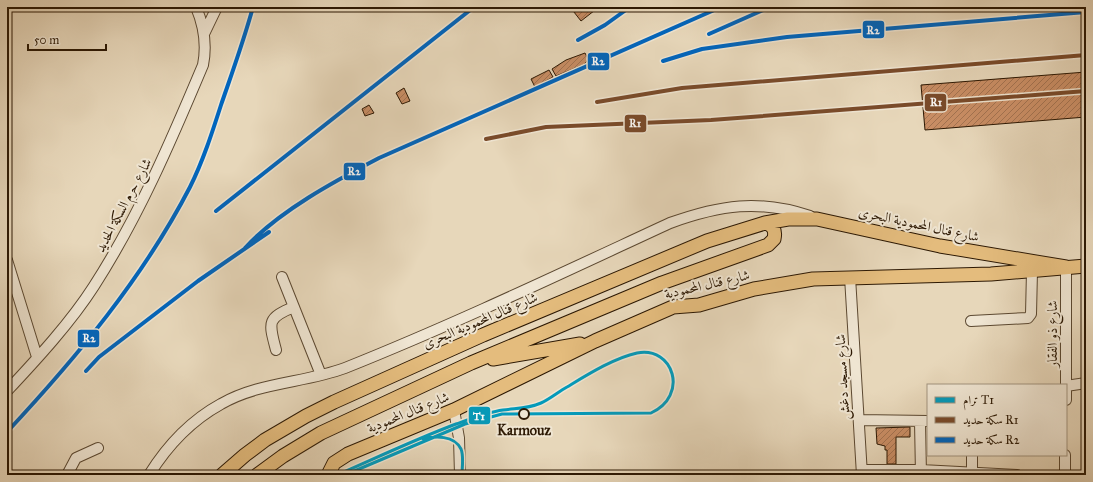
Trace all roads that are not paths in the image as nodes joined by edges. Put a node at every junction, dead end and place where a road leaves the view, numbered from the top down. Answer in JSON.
{"nodes":[{"id":1,"x":196,"y":7,"type":"edge"},
{"id":2,"x":217,"y":7,"type":"edge"},
{"id":3,"x":204,"y":34,"type":"junction"},
{"id":4,"x":817,"y":219,"type":"junction"},
{"id":5,"x":764,"y":223,"type":"junction"},
{"id":6,"x":7,"y":260,"type":"edge"},
{"id":7,"x":1086,"y":266,"type":"edge"},
{"id":8,"x":1066,"y":267,"type":"junction"},
{"id":9,"x":1032,"y":272,"type":"junction"},
{"id":10,"x":282,"y":277,"type":"dead end"},
{"id":11,"x":850,"y":277,"type":"junction"},
{"id":12,"x":294,"y":307,"type":"junction"},
{"id":13,"x":971,"y":321,"type":"dead end"},
{"id":14,"x":595,"y":341,"type":"junction"},
{"id":15,"x":276,"y":350,"type":"dead end"},
{"id":16,"x":37,"y":356,"type":"junction"},
{"id":17,"x":471,"y":363,"type":"junction"},
{"id":18,"x":321,"y":375,"type":"junction"},
{"id":19,"x":1086,"y":383,"type":"edge"},
{"id":20,"x":1066,"y":384,"type":"edge"},
{"id":21,"x":1067,"y":386,"type":"edge"},
{"id":22,"x":7,"y":391,"type":"edge"},
{"id":23,"x":454,"y":410,"type":"junction"},
{"id":24,"x":859,"y":420,"type":"junction"},
{"id":25,"x":924,"y":421,"type":"edge"},
{"id":26,"x":98,"y":448,"type":"dead end"},
{"id":27,"x":972,"y":456,"type":"edge"},
{"id":28,"x":1065,"y":456,"type":"edge"},
{"id":29,"x":862,"y":472,"type":"edge"},
{"id":30,"x":921,"y":472,"type":"edge"},
{"id":31,"x":972,"y":474,"type":"edge"},
{"id":32,"x":67,"y":475,"type":"edge"},
{"id":33,"x":149,"y":475,"type":"edge"},
{"id":34,"x":222,"y":475,"type":"edge"},
{"id":35,"x":257,"y":475,"type":"edge"},
{"id":36,"x":328,"y":475,"type":"edge"},
{"id":37,"x":460,"y":475,"type":"edge"},
{"id":38,"x":1017,"y":475,"type":"edge"},
{"id":39,"x":1065,"y":475,"type":"edge"}],
"edges":[{"from":1,"to":3,"type":"street","name":"شارع حرم السكة الحديد"},
{"from":2,"to":3,"type":"street"},
{"from":3,"to":16,"type":"street","name":"شارع حرم السكة الحديد"},
{"from":4,"to":5,"type":"main road","name":"شارع قنال المحمودية البحرى"},
{"from":4,"to":8,"type":"main road","name":"شارع قنال المحمودية البحرى"},
{"from":4,"to":18,"type":"street"},
{"from":5,"to":17,"type":"main road"},
{"from":5,"to":34,"type":"main road","name":"شارع قنال المحمودية البحرى"},
{"from":6,"to":16,"type":"street"},
{"from":7,"to":8,"type":"main road","name":"شارع قنال المحمودية"},
{"from":8,"to":9,"type":"main road","name":"شارع قنال المحمودية"},
{"from":8,"to":20,"type":"street","name":"شارع ذو الفقار"},
{"from":9,"to":11,"type":"main road","name":"شارع قنال المحمودية"},
{"from":9,"to":13,"type":"street"},
{"from":10,"to":12,"type":"street"},
{"from":11,"to":14,"type":"main road","name":"شارع قنال المحمودية"},
{"from":11,"to":24,"type":"street","name":"شارع مسجد دغش"},
{"from":12,"to":15,"type":"street"},
{"from":12,"to":18,"type":"street"},
{"from":14,"to":17,"type":"main road"},
{"from":14,"to":23,"type":"main road","name":"شارع قنال المحمودية"},
{"from":16,"to":22,"type":"street","name":"شارع حرم السكة الحديد"},
{"from":17,"to":35,"type":"main road"},
{"from":18,"to":33,"type":"street"},
{"from":19,"to":21,"type":"street"},
{"from":23,"to":36,"type":"main road","name":"شارع قنال المحمودية"},
{"from":23,"to":37,"type":"street"},
{"from":24,"to":25,"type":"street"},
{"from":24,"to":29,"type":"street","name":"شارع مسجد دغش"},
{"from":25,"to":30,"type":"street"},
{"from":26,"to":32,"type":"street"},
{"from":27,"to":31,"type":"street"},
{"from":28,"to":39,"type":"street"},
{"from":29,"to":30,"type":"street"},
{"from":30,"to":31,"type":"street"},
{"from":31,"to":38,"type":"street"}]}
